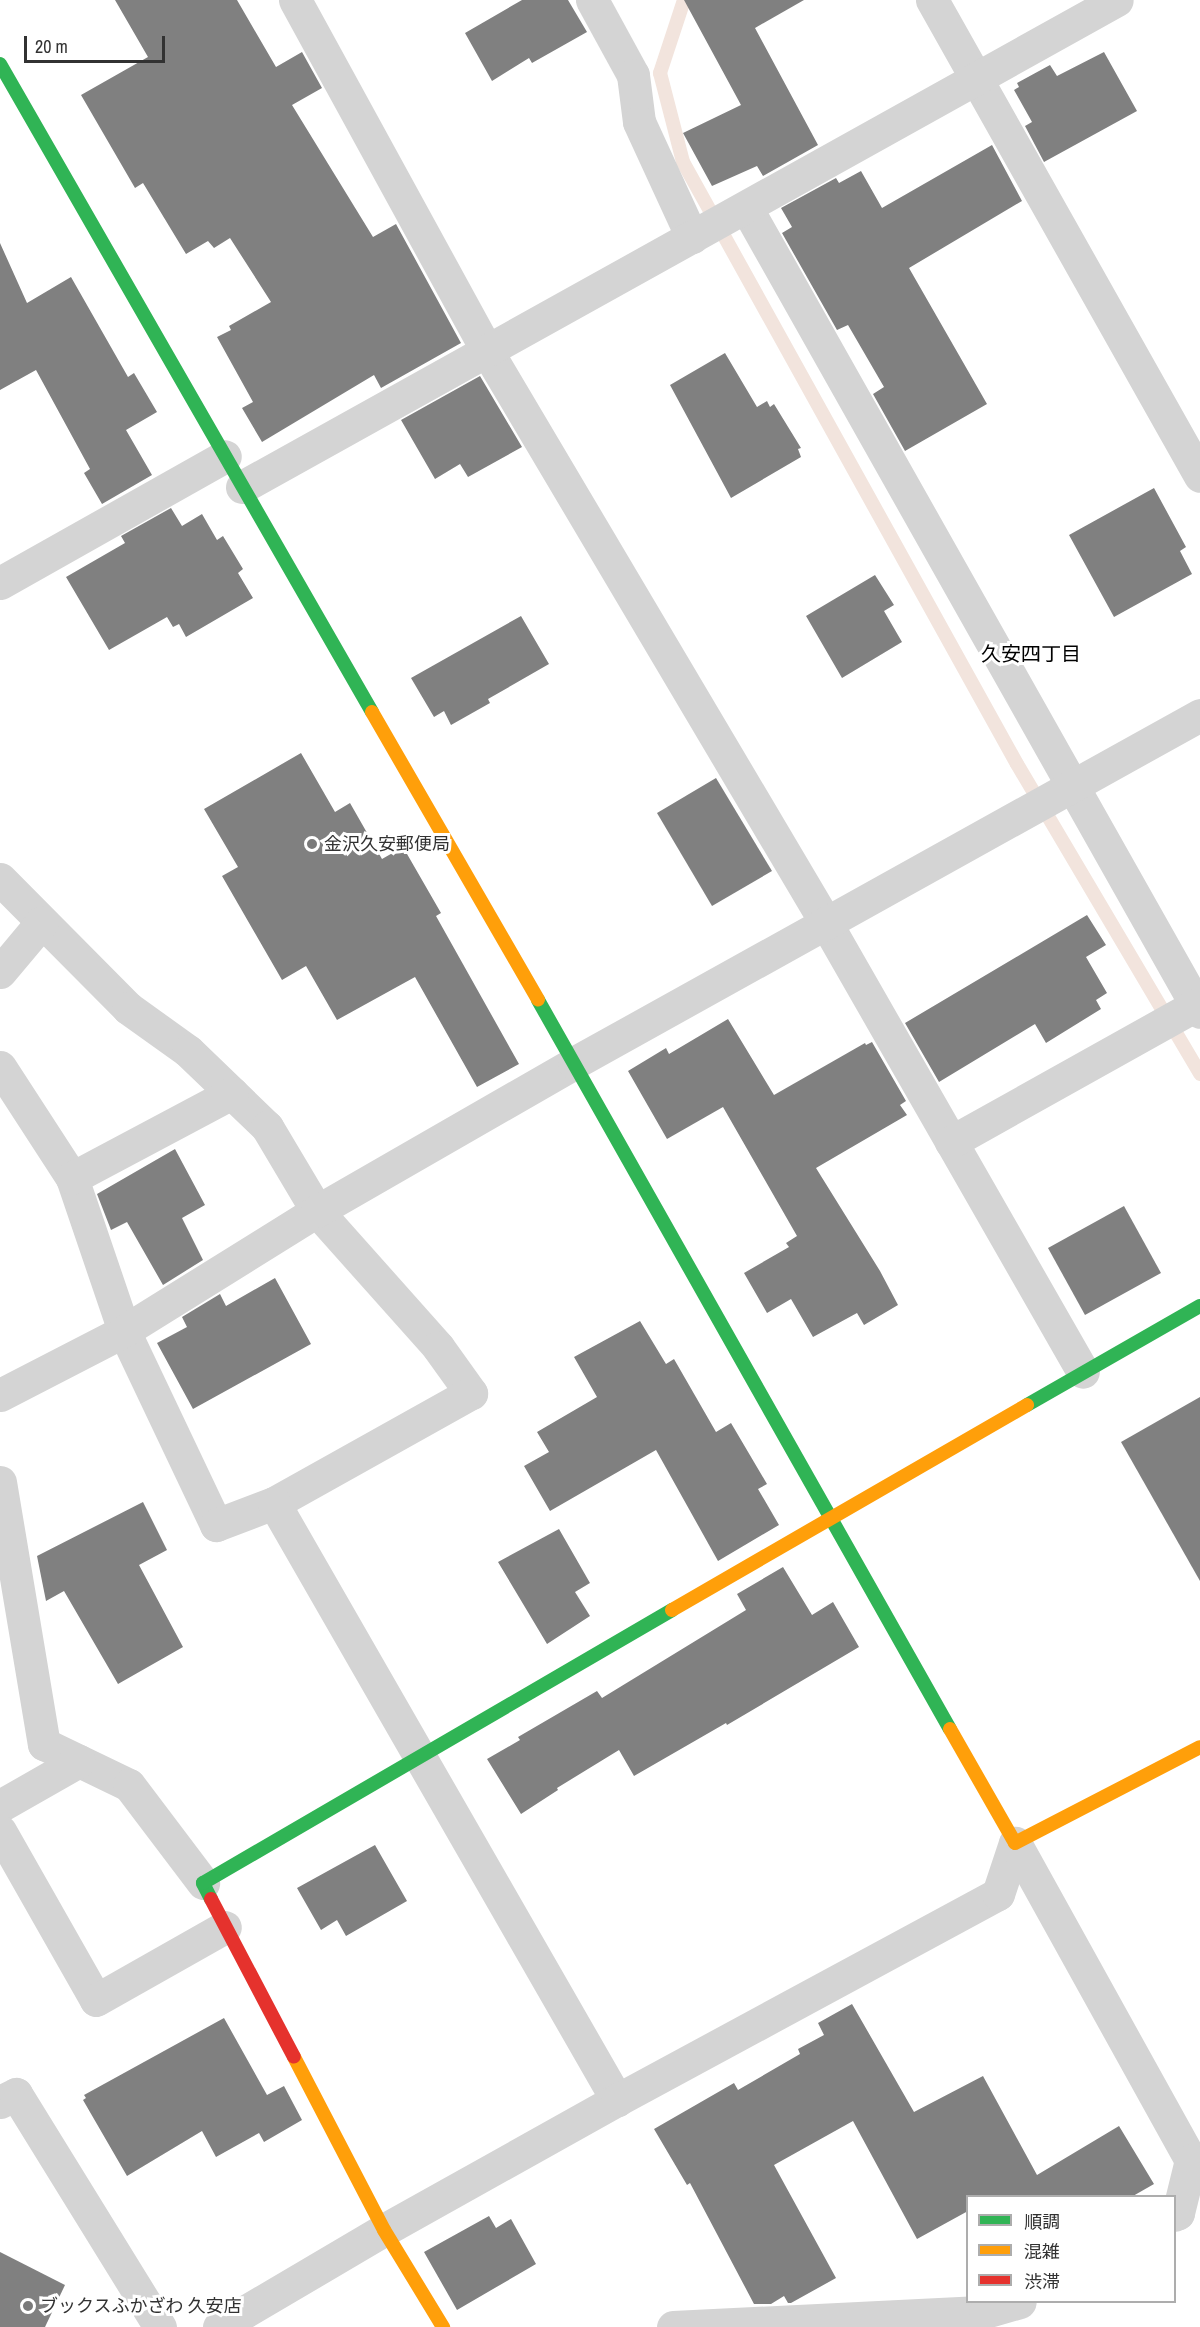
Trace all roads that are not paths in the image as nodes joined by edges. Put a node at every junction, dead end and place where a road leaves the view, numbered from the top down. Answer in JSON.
{"nodes":[{"id":1,"x":295,"y":0,"type":"edge"},
{"id":2,"x":592,"y":0,"type":"edge"},
{"id":3,"x":932,"y":0,"type":"edge"},
{"id":4,"x":1117,"y":0,"type":"edge"},
{"id":5,"x":0,"y":64,"type":"edge"},
{"id":6,"x":975,"y":79,"type":"junction"},
{"id":7,"x":738,"y":211,"type":"junction"},
{"id":8,"x":697,"y":234,"type":"junction"},
{"id":9,"x":487,"y":351,"type":"junction"},
{"id":10,"x":225,"y":456,"type":"junction"},
{"id":11,"x":1200,"y":476,"type":"edge"},
{"id":12,"x":242,"y":487,"type":"junction"},
{"id":13,"x":0,"y":583,"type":"edge"},
{"id":14,"x":1200,"y":715,"type":"edge"},
{"id":15,"x":1064,"y":792,"type":"junction"},
{"id":16,"x":0,"y":879,"type":"edge"},
{"id":17,"x":42,"y":922,"type":"junction"},
{"id":18,"x":826,"y":923,"type":"junction"},
{"id":19,"x":0,"y":972,"type":"edge"},
{"id":20,"x":1183,"y":1014,"type":"edge"},
{"id":21,"x":573,"y":1063,"type":"junction"},
{"id":22,"x":0,"y":1067,"type":"edge"},
{"id":23,"x":232,"y":1093,"type":"junction"},
{"id":24,"x":951,"y":1142,"type":"junction"},
{"id":25,"x":72,"y":1178,"type":"junction"},
{"id":26,"x":317,"y":1211,"type":"junction"},
{"id":27,"x":1200,"y":1306,"type":"edge"},
{"id":28,"x":124,"y":1331,"type":"junction"},
{"id":29,"x":1083,"y":1372,"type":"junction"},
{"id":30,"x":0,"y":1395,"type":"edge"},
{"id":31,"x":0,"y":1482,"type":"edge"},
{"id":32,"x":274,"y":1503,"type":"junction"},
{"id":33,"x":828,"y":1518,"type":"junction"},
{"id":34,"x":1200,"y":1747,"type":"edge"},
{"id":35,"x":422,"y":1758,"type":"junction"},
{"id":36,"x":79,"y":1761,"type":"junction"},
{"id":37,"x":0,"y":1806,"type":"edge"},
{"id":38,"x":0,"y":1831,"type":"edge"},
{"id":39,"x":1015,"y":1843,"type":"junction"},
{"id":40,"x":203,"y":1882,"type":"junction"},
{"id":41,"x":225,"y":1927,"type":"junction"},
{"id":42,"x":617,"y":2100,"type":"junction"},
{"id":43,"x":0,"y":2102,"type":"edge"},
{"id":44,"x":1192,"y":2185,"type":"edge"},
{"id":45,"x":1176,"y":2214,"type":"edge"},
{"id":46,"x":384,"y":2230,"type":"junction"},
{"id":47,"x":1014,"y":2303,"type":"edge"},
{"id":48,"x":160,"y":2327,"type":"edge"},
{"id":49,"x":219,"y":2327,"type":"edge"},
{"id":50,"x":443,"y":2327,"type":"edge"},
{"id":51,"x":673,"y":2327,"type":"edge"}],
"edges":[{"from":1,"to":9,"type":"street"},
{"from":2,"to":8,"type":"street"},
{"from":3,"to":6,"type":"street"},
{"from":4,"to":6,"type":"street"},
{"from":5,"to":10,"type":"street"},
{"from":6,"to":7,"type":"street"},
{"from":6,"to":11,"type":"street"},
{"from":7,"to":8,"type":"street"},
{"from":7,"to":15,"type":"street"},
{"from":8,"to":9,"type":"street"},
{"from":9,"to":12,"type":"street"},
{"from":9,"to":18,"type":"street"},
{"from":10,"to":12,"type":"street"},
{"from":10,"to":13,"type":"street"},
{"from":12,"to":21,"type":"street"},
{"from":14,"to":15,"type":"street"},
{"from":15,"to":18,"type":"street"},
{"from":15,"to":20,"type":"street"},
{"from":16,"to":17,"type":"street"},
{"from":17,"to":19,"type":"street"},
{"from":17,"to":23,"type":"street"},
{"from":18,"to":21,"type":"street"},
{"from":18,"to":24,"type":"street"},
{"from":20,"to":24,"type":"street"},
{"from":21,"to":26,"type":"street"},
{"from":21,"to":33,"type":"street"},
{"from":22,"to":25,"type":"street"},
{"from":23,"to":25,"type":"street"},
{"from":23,"to":26,"type":"street"},
{"from":24,"to":29,"type":"street"},
{"from":25,"to":28,"type":"street"},
{"from":26,"to":28,"type":"street"},
{"from":26,"to":32,"type":"street"},
{"from":27,"to":29,"type":"street"},
{"from":28,"to":30,"type":"street"},
{"from":28,"to":32,"type":"street"},
{"from":29,"to":33,"type":"street"},
{"from":31,"to":36,"type":"street"},
{"from":32,"to":35,"type":"street"},
{"from":33,"to":35,"type":"street"},
{"from":33,"to":39,"type":"street"},
{"from":34,"to":39,"type":"street"},
{"from":35,"to":40,"type":"street"},
{"from":35,"to":42,"type":"street"},
{"from":36,"to":37,"type":"street"},
{"from":36,"to":40,"type":"street"},
{"from":38,"to":41,"type":"street"},
{"from":39,"to":42,"type":"street"},
{"from":39,"to":44,"type":"street"},
{"from":40,"to":41,"type":"street"},
{"from":41,"to":46,"type":"street"},
{"from":42,"to":46,"type":"street"},
{"from":43,"to":48,"type":"street"},
{"from":44,"to":45,"type":"street"},
{"from":46,"to":49,"type":"street"},
{"from":46,"to":50,"type":"street"},
{"from":47,"to":51,"type":"street"}]}
